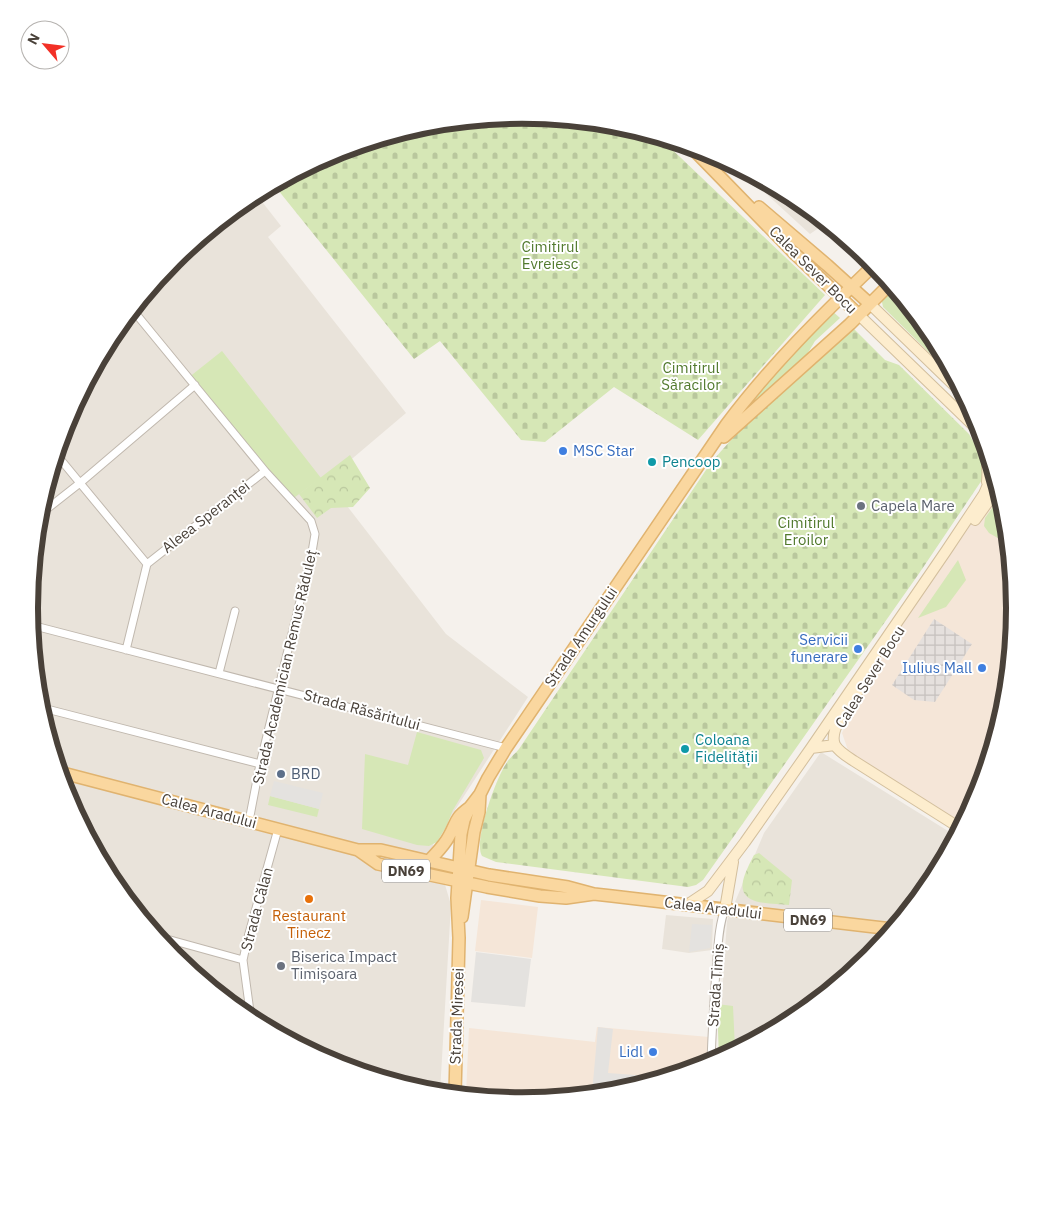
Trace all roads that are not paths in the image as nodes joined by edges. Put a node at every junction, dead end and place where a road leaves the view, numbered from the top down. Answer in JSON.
{"nodes":[{"id":1,"x":702,"y":158,"type":"edge"},
{"id":2,"x":711,"y":167,"type":"junction"},
{"id":3,"x":869,"y":270,"type":"edge"},
{"id":4,"x":851,"y":287,"type":"junction"},
{"id":5,"x":885,"y":289,"type":"edge"},
{"id":6,"x":840,"y":298,"type":"junction"},
{"id":7,"x":870,"y":304,"type":"junction"},
{"id":8,"x":137,"y":315,"type":"edge"},
{"id":9,"x":858,"y":315,"type":"junction"},
{"id":10,"x":949,"y":381,"type":"edge"},
{"id":11,"x":195,"y":385,"type":"junction"},
{"id":12,"x":969,"y":421,"type":"edge"},
{"id":13,"x":61,"y":460,"type":"edge"},
{"id":14,"x":265,"y":471,"type":"junction"},
{"id":15,"x":987,"y":475,"type":"edge"},
{"id":16,"x":686,"y":482,"type":"junction"},
{"id":17,"x":989,"y":482,"type":"edge"},
{"id":18,"x":80,"y":483,"type":"junction"},
{"id":19,"x":986,"y":490,"type":"junction"},
{"id":20,"x":992,"y":496,"type":"edge"},
{"id":21,"x":48,"y":508,"type":"edge"},
{"id":22,"x":147,"y":564,"type":"junction"},
{"id":23,"x":235,"y":612,"type":"dead end"},
{"id":24,"x":39,"y":628,"type":"edge"},
{"id":25,"x":126,"y":650,"type":"junction"},
{"id":26,"x":219,"y":673,"type":"junction"},
{"id":27,"x":278,"y":688,"type":"junction"},
{"id":28,"x":49,"y":710,"type":"edge"},
{"id":29,"x":835,"y":745,"type":"junction"},
{"id":30,"x":506,"y":748,"type":"junction"},
{"id":31,"x":812,"y":748,"type":"junction"},
{"id":32,"x":260,"y":764,"type":"junction"},
{"id":33,"x":67,"y":774,"type":"edge"},
{"id":34,"x":480,"y":794,"type":"junction"},
{"id":35,"x":470,"y":807,"type":"junction"},
{"id":36,"x":249,"y":821,"type":"junction"},
{"id":37,"x":955,"y":825,"type":"edge"},
{"id":38,"x":278,"y":829,"type":"junction"},
{"id":39,"x":358,"y":850,"type":"junction"},
{"id":40,"x":736,"y":854,"type":"junction"},
{"id":41,"x":429,"y":861,"type":"junction"},
{"id":42,"x":464,"y":869,"type":"junction"},
{"id":43,"x":463,"y":883,"type":"junction"},
{"id":44,"x":594,"y":894,"type":"junction"},
{"id":45,"x":687,"y":904,"type":"junction"},
{"id":46,"x":724,"y":909,"type":"junction"},
{"id":47,"x":884,"y":928,"type":"edge"},
{"id":48,"x":170,"y":940,"type":"edge"},
{"id":49,"x":243,"y":960,"type":"junction"},
{"id":50,"x":249,"y":1007,"type":"edge"},
{"id":51,"x":711,"y":1053,"type":"edge"},
{"id":52,"x":455,"y":1087,"type":"edge"}],
"edges":[{"from":1,"to":2,"type":"main road","name":"Calea Sever Bocu"},
{"from":2,"to":4,"type":"main road","name":"Calea Sever Bocu"},
{"from":2,"to":6,"type":"main road","name":"Calea Sever Bocu"},
{"from":3,"to":4,"type":"main road","name":"Strada Amurgului"},
{"from":4,"to":6,"type":"main road","name":"Strada Amurgului"},
{"from":4,"to":7,"type":"main road","name":"Calea Sever Bocu"},
{"from":5,"to":7,"type":"main road","name":"Strada Amurgului"},
{"from":6,"to":9,"type":"main road","name":"Calea Sever Bocu"},
{"from":6,"to":16,"type":"main road","name":"Strada Amurgului"},
{"from":7,"to":9,"type":"main road","name":"Strada Amurgului"},
{"from":7,"to":10,"type":"main road","name":"Calea Sever Bocu"},
{"from":8,"to":11,"type":"street","name":"Strada Academician Remus Răduleț"},
{"from":9,"to":12,"type":"main road","name":"Calea Sever Bocu"},
{"from":9,"to":16,"type":"main road","name":"Strada Amurgului"},
{"from":11,"to":14,"type":"street","name":"Strada Academician Remus Răduleț"},
{"from":11,"to":18,"type":"street"},
{"from":13,"to":18,"type":"street"},
{"from":14,"to":22,"type":"street","name":"Aleea Speranței"},
{"from":14,"to":27,"type":"street","name":"Strada Academician Remus Răduleț"},
{"from":15,"to":19,"type":"main road"},
{"from":16,"to":30,"type":"main road","name":"Strada Amurgului"},
{"from":17,"to":19,"type":"main road","name":"Calea Sever Bocu"},
{"from":18,"to":21,"type":"street"},
{"from":18,"to":22,"type":"street"},
{"from":19,"to":31,"type":"main road","name":"Calea Sever Bocu"},
{"from":20,"to":29,"type":"main road","name":"Calea Sever Bocu"},
{"from":22,"to":25,"type":"street"},
{"from":23,"to":26,"type":"street"},
{"from":24,"to":25,"type":"street","name":"Strada Răsăritului"},
{"from":25,"to":26,"type":"street","name":"Strada Răsăritului"},
{"from":26,"to":27,"type":"street","name":"Strada Răsăritului"},
{"from":27,"to":30,"type":"street","name":"Strada Răsăritului"},
{"from":27,"to":32,"type":"street","name":"Strada Academician Remus Răduleț"},
{"from":28,"to":32,"type":"street"},
{"from":29,"to":31,"type":"main road"},
{"from":29,"to":37,"type":"main road","name":"Calea Sever Bocu"},
{"from":30,"to":34,"type":"main road","name":"Strada Amurgului"},
{"from":31,"to":40,"type":"main road","name":"Calea Sever Bocu"},
{"from":32,"to":36,"type":"street","name":"Strada Academician Remus Răduleț"},
{"from":33,"to":36,"type":"main road","name":"Calea Aradului","number":"DN69"},
{"from":34,"to":35,"type":"main road","name":"Strada Amurgului"},
{"from":34,"to":42,"type":"main road","name":"Strada Amurgului"},
{"from":35,"to":41,"type":"main road"},
{"from":35,"to":42,"type":"main road","name":"Strada Amurgului"},
{"from":36,"to":38,"type":"main road","name":"Calea Aradului","number":"DN69"},
{"from":38,"to":39,"type":"main road","name":"Calea Aradului","number":"DN69"},
{"from":38,"to":49,"type":"street","name":"Strada Călan"},
{"from":39,"to":41,"type":"main road","name":"Calea Aradului","number":"DN69"},
{"from":39,"to":43,"type":"main road","name":"Calea Aradului","number":"DN69"},
{"from":40,"to":45,"type":"main road","name":"Calea Sever Bocu"},
{"from":40,"to":46,"type":"main road"},
{"from":41,"to":42,"type":"main road","name":"Calea Aradului","number":"DN69"},
{"from":42,"to":43,"type":"main road","name":"Strada Miresei"},
{"from":42,"to":44,"type":"main road","name":"Calea Aradului","number":"DN69"},
{"from":43,"to":44,"type":"main road","name":"Calea Aradului","number":"DN69"},
{"from":43,"to":52,"type":"main road","name":"Strada Miresei"},
{"from":44,"to":45,"type":"main road","name":"Calea Aradului","number":"DN69"},
{"from":45,"to":46,"type":"main road","name":"Calea Aradului","number":"DN69"},
{"from":46,"to":47,"type":"main road","name":"Calea Aradului","number":"DN69"},
{"from":46,"to":51,"type":"street","name":"Strada Timiș"},
{"from":48,"to":49,"type":"street"},
{"from":49,"to":50,"type":"street","name":"Strada Călan"}]}
